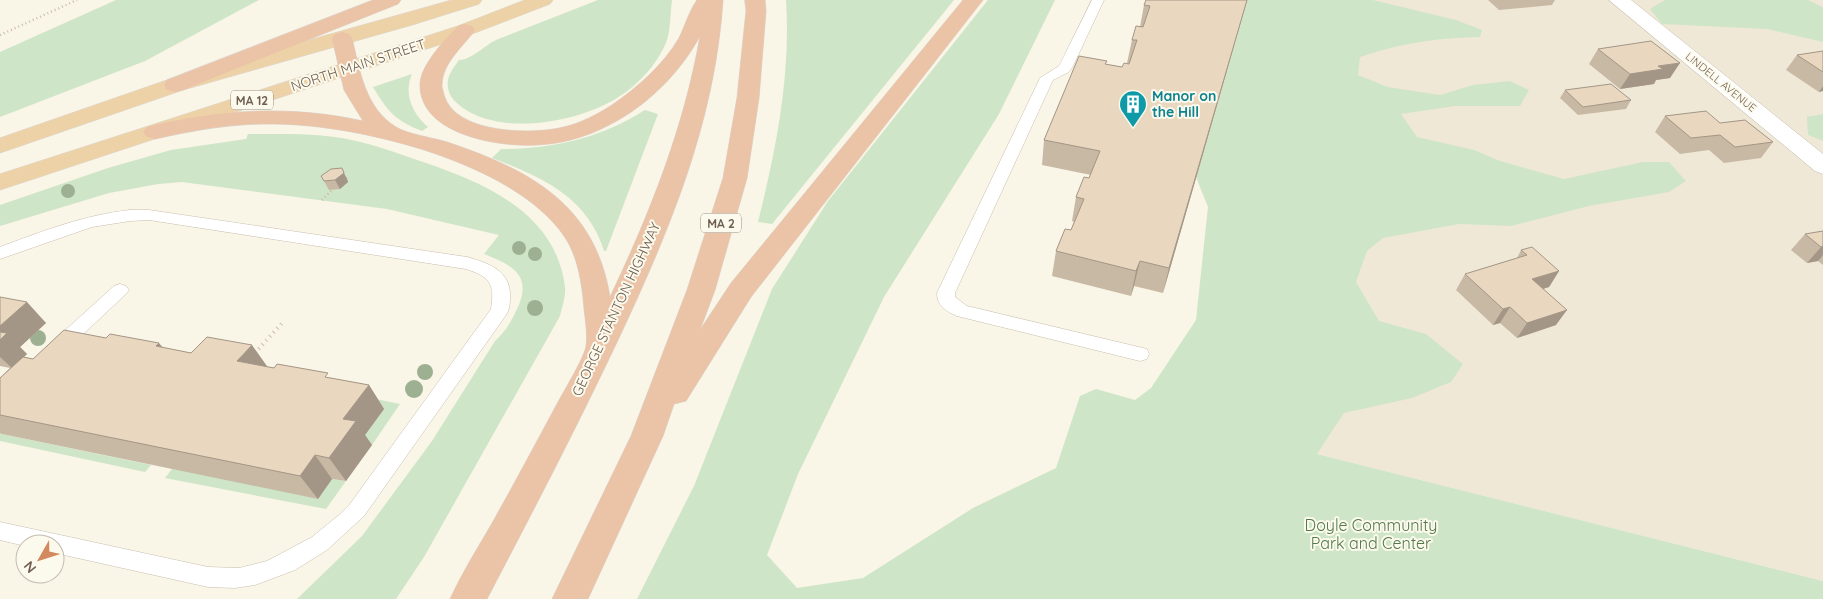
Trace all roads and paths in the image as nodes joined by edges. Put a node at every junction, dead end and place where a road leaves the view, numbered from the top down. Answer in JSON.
{"nodes":[{"id":1,"x":77,"y":0,"type":"edge"},
{"id":2,"x":391,"y":0,"type":"edge"},
{"id":3,"x":472,"y":0,"type":"edge"},
{"id":4,"x":543,"y":0,"type":"edge"},
{"id":5,"x":706,"y":0,"type":"edge"},
{"id":6,"x":713,"y":0,"type":"edge"},
{"id":7,"x":756,"y":0,"type":"edge"},
{"id":8,"x":973,"y":0,"type":"edge"},
{"id":9,"x":1098,"y":0,"type":"edge"},
{"id":10,"x":1619,"y":0,"type":"edge"},
{"id":11,"x":465,"y":30,"type":"junction"},
{"id":12,"x":0,"y":34,"type":"edge"},
{"id":13,"x":342,"y":38,"type":"junction"},
{"id":14,"x":349,"y":68,"type":"junction"},
{"id":15,"x":175,"y":85,"type":"junction"},
{"id":16,"x":155,"y":132,"type":"junction"},
{"id":17,"x":389,"y":133,"type":"junction"},
{"id":18,"x":0,"y":146,"type":"edge"},
{"id":19,"x":1823,"y":166,"type":"edge"},
{"id":20,"x":0,"y":182,"type":"edge"},
{"id":21,"x":332,"y":190,"type":"edge"},
{"id":22,"x":322,"y":200,"type":"dead end"},
{"id":23,"x":0,"y":253,"type":"edge"},
{"id":24,"x":120,"y":290,"type":"dead end"},
{"id":25,"x":284,"y":321,"type":"dead end"},
{"id":26,"x":600,"y":349,"type":"junction"},
{"id":27,"x":1140,"y":354,"type":"dead end"},
{"id":28,"x":253,"y":355,"type":"dead end"},
{"id":29,"x":42,"y":362,"type":"edge"},
{"id":30,"x":647,"y":436,"type":"junction"},
{"id":31,"x":0,"y":531,"type":"edge"},
{"id":32,"x":468,"y":599,"type":"edge"},
{"id":33,"x":570,"y":599,"type":"edge"}],
"edges":[{"from":1,"to":12,"type":"path"},
{"from":2,"to":15,"type":"highway"},
{"from":3,"to":13,"type":"highway","name":"NORTH MAIN STREET","number":"MA 12"},
{"from":4,"to":11,"type":"highway","name":"NORTH MAIN STREET","number":"MA 12"},
{"from":5,"to":11,"type":"highway"},
{"from":6,"to":26,"type":"highway","name":"GEORGE STANTON HIGHWAY"},
{"from":7,"to":30,"type":"highway","number":"MA 2"},
{"from":8,"to":30,"type":"highway"},
{"from":9,"to":27,"type":"lane"},
{"from":10,"to":19,"type":"street","name":"LINDELL AVENUE"},
{"from":11,"to":14,"type":"highway","name":"NORTH MAIN STREET","number":"MA 12"},
{"from":13,"to":14,"type":"highway"},
{"from":13,"to":15,"type":"highway","name":"NORTH MAIN STREET","number":"MA 12"},
{"from":14,"to":16,"type":"highway","name":"NORTH MAIN STREET","number":"MA 12"},
{"from":14,"to":17,"type":"highway"},
{"from":15,"to":18,"type":"highway","name":"NORTH MAIN STREET","number":"MA 12"},
{"from":16,"to":17,"type":"highway"},
{"from":16,"to":20,"type":"highway","name":"NORTH MAIN STREET","number":"MA 12"},
{"from":17,"to":26,"type":"highway"},
{"from":21,"to":22,"type":"path"},
{"from":23,"to":31,"type":"lane"},
{"from":24,"to":29,"type":"lane"},
{"from":25,"to":28,"type":"path"},
{"from":26,"to":32,"type":"highway","name":"GEORGE STANTON HIGHWAY"},
{"from":30,"to":33,"type":"highway","number":"MA 2"}]}
